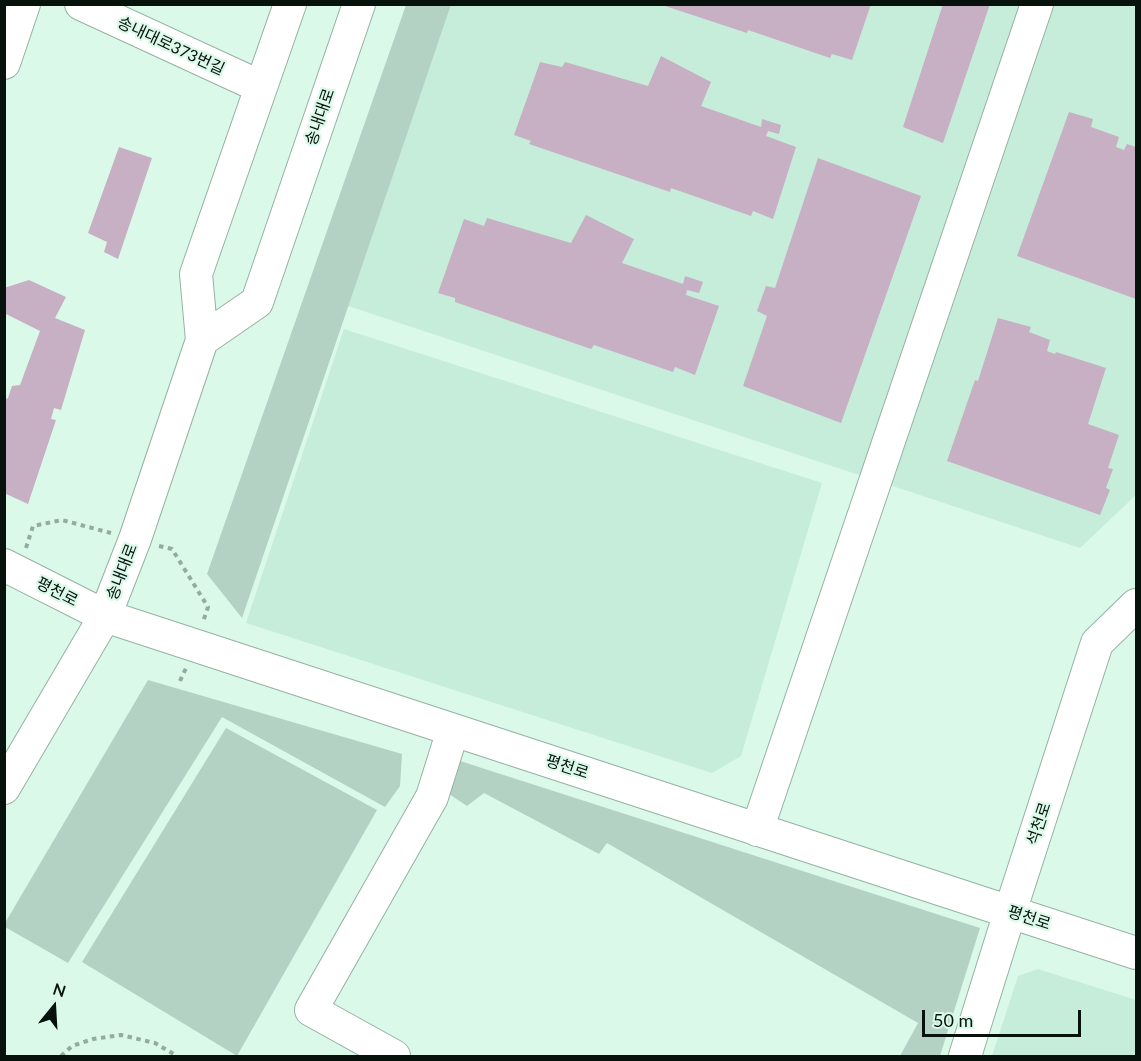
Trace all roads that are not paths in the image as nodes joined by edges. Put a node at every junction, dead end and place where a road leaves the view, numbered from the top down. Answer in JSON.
{"nodes":[{"id":1,"x":24,"y":4,"type":"edge"},
{"id":2,"x":81,"y":4,"type":"edge"},
{"id":3,"x":290,"y":4,"type":"edge"},
{"id":4,"x":359,"y":4,"type":"edge"},
{"id":5,"x":1037,"y":4,"type":"edge"},
{"id":6,"x":4,"y":63,"type":"edge"},
{"id":7,"x":261,"y":87,"type":"junction"},
{"id":8,"x":202,"y":340,"type":"junction"},
{"id":9,"x":4,"y":565,"type":"edge"},
{"id":10,"x":1137,"y":605,"type":"edge"},
{"id":11,"x":105,"y":616,"type":"junction"},
{"id":12,"x":453,"y":730,"type":"junction"},
{"id":13,"x":4,"y":788,"type":"edge"},
{"id":14,"x":757,"y":830,"type":"junction"},
{"id":15,"x":1010,"y":912,"type":"junction"},
{"id":16,"x":1137,"y":952,"type":"edge"},
{"id":17,"x":394,"y":1056,"type":"edge"},
{"id":18,"x":965,"y":1056,"type":"edge"}],
"edges":[{"from":1,"to":6,"type":"street"},
{"from":2,"to":7,"type":"street","name":"송내대로373번길"},
{"from":3,"to":7,"type":"street","name":"송내대로"},
{"from":4,"to":8,"type":"street","name":"송내대로"},
{"from":5,"to":14,"type":"street"},
{"from":7,"to":8,"type":"street","name":"송내대로"},
{"from":8,"to":11,"type":"street","name":"송내대로"},
{"from":9,"to":11,"type":"street","name":"평천로"},
{"from":10,"to":15,"type":"street","name":"석천로"},
{"from":11,"to":12,"type":"street","name":"평천로"},
{"from":11,"to":13,"type":"street","name":"송내대로"},
{"from":12,"to":14,"type":"street","name":"평천로"},
{"from":12,"to":17,"type":"street"},
{"from":14,"to":15,"type":"street","name":"평천로"},
{"from":15,"to":16,"type":"street","name":"평천로"},
{"from":15,"to":18,"type":"street","name":"석천로"}]}
